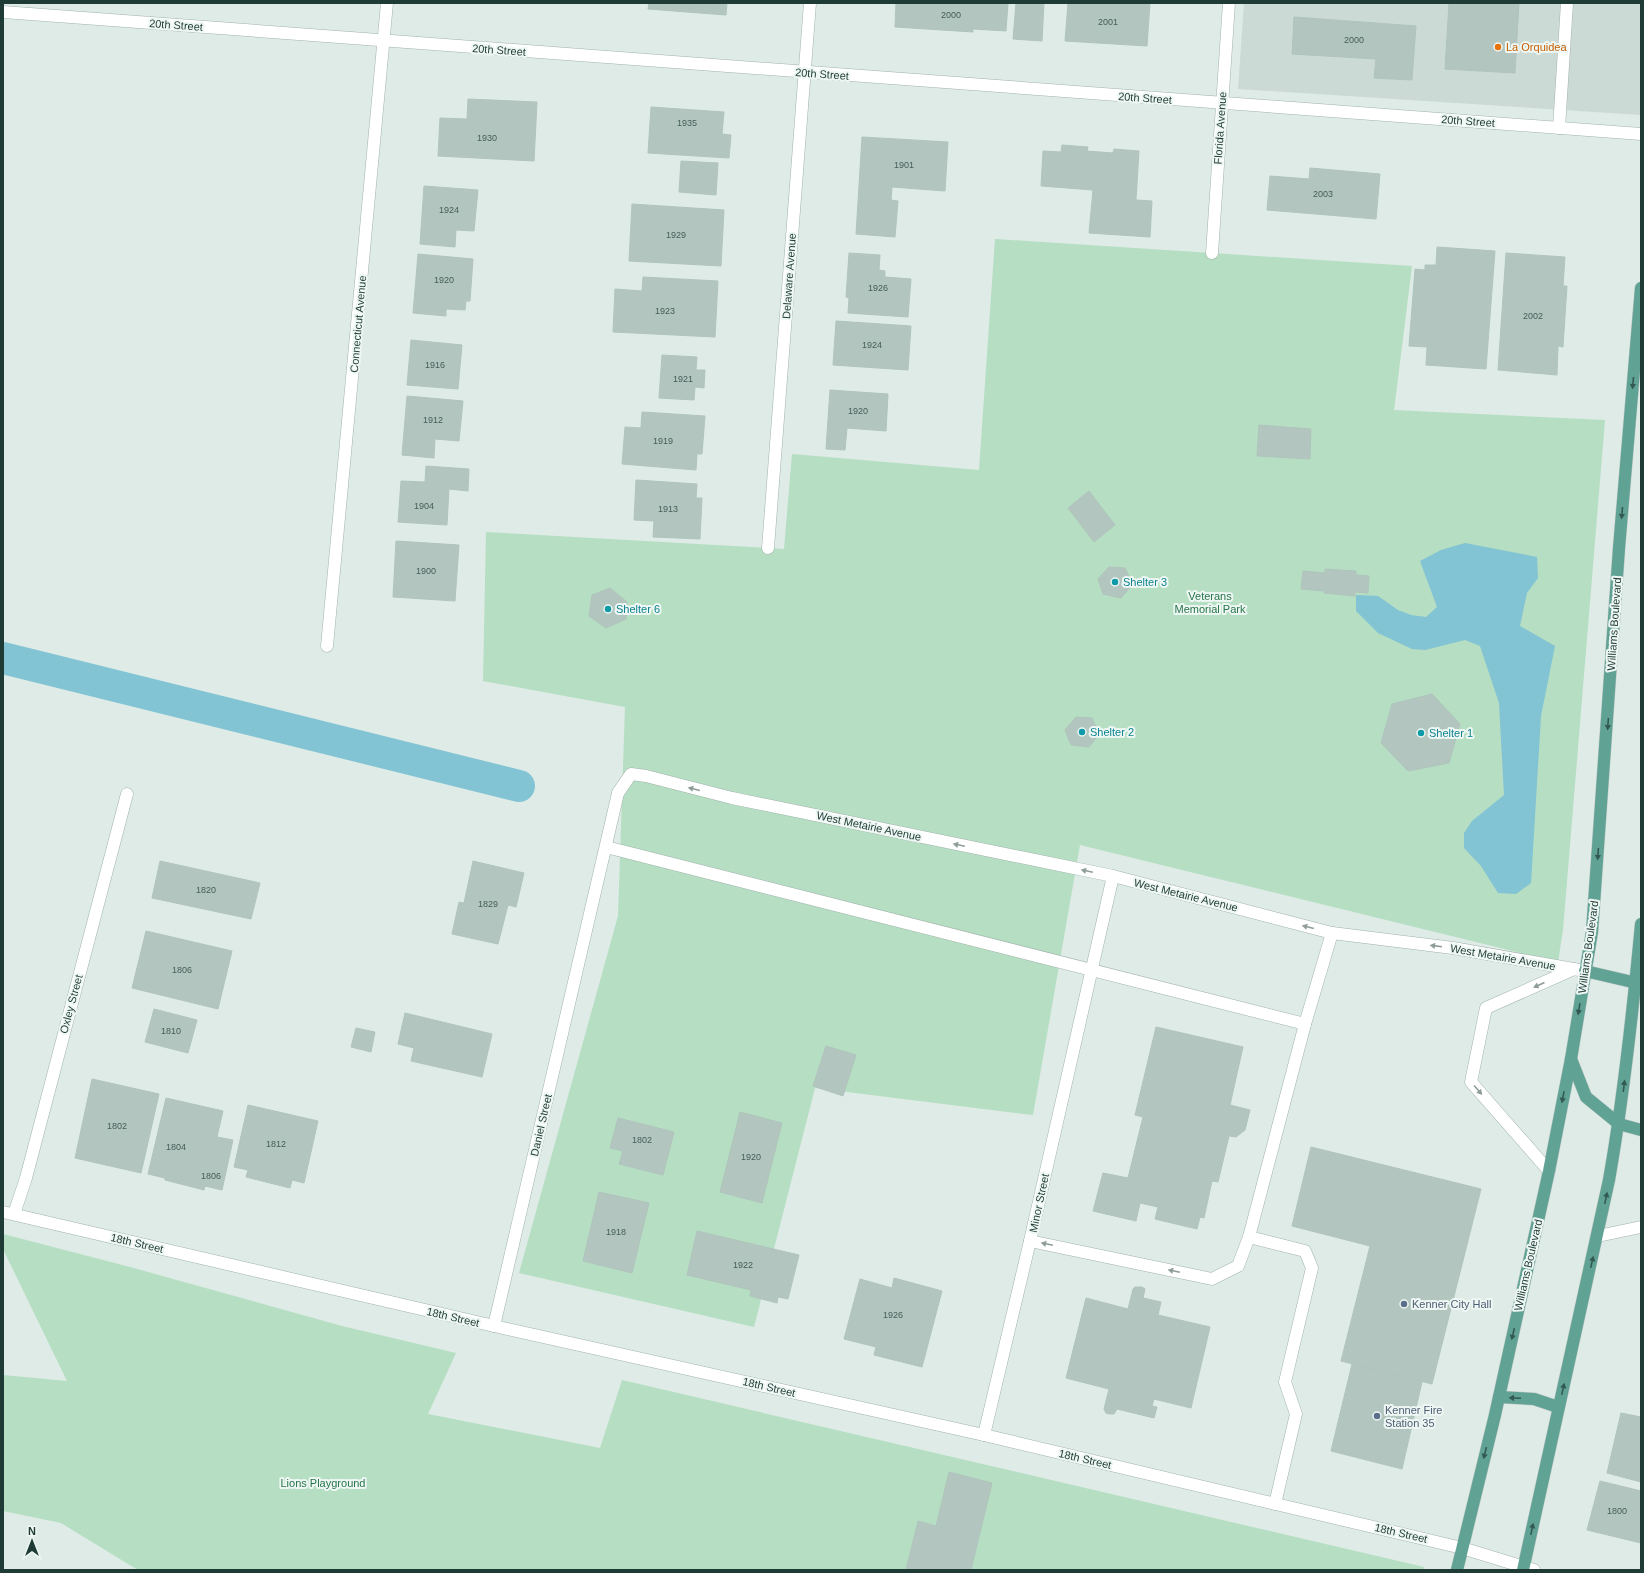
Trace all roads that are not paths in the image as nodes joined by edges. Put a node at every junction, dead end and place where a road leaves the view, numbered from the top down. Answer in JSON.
{"nodes":[{"id":1,"x":387,"y":3,"type":"edge"},
{"id":2,"x":810,"y":3,"type":"edge"},
{"id":3,"x":1229,"y":3,"type":"edge"},
{"id":4,"x":1567,"y":3,"type":"edge"},
{"id":5,"x":3,"y":12,"type":"edge"},
{"id":6,"x":384,"y":41,"type":"junction"},
{"id":7,"x":805,"y":73,"type":"junction"},
{"id":8,"x":1222,"y":104,"type":"junction"},
{"id":9,"x":1559,"y":128,"type":"junction"},
{"id":10,"x":1641,"y":134,"type":"edge"},
{"id":11,"x":1212,"y":253,"type":"dead end"},
{"id":12,"x":1641,"y":288,"type":"edge"},
{"id":13,"x":768,"y":548,"type":"dead end"},
{"id":14,"x":327,"y":646,"type":"dead end"},
{"id":15,"x":127,"y":794,"type":"dead end"},
{"id":16,"x":606,"y":847,"type":"junction"},
{"id":17,"x":1113,"y":876,"type":"junction"},
{"id":18,"x":1641,"y":924,"type":"edge"},
{"id":19,"x":1332,"y":933,"type":"junction"},
{"id":20,"x":1091,"y":970,"type":"junction"},
{"id":21,"x":1580,"y":970,"type":"junction"},
{"id":22,"x":1638,"y":983,"type":"edge"},
{"id":23,"x":1305,"y":1024,"type":"junction"},
{"id":24,"x":1571,"y":1059,"type":"junction"},
{"id":25,"x":1619,"y":1124,"type":"junction"},
{"id":26,"x":1641,"y":1130,"type":"edge"},
{"id":27,"x":1549,"y":1171,"type":"junction"},
{"id":28,"x":8,"y":1213,"type":"edge"},
{"id":29,"x":1641,"y":1226,"type":"edge"},
{"id":30,"x":1598,"y":1236,"type":"junction"},
{"id":31,"x":1249,"y":1237,"type":"junction"},
{"id":32,"x":1030,"y":1241,"type":"junction"},
{"id":33,"x":494,"y":1326,"type":"junction"},
{"id":34,"x":1498,"y":1397,"type":"junction"},
{"id":35,"x":1558,"y":1407,"type":"junction"},
{"id":36,"x":984,"y":1435,"type":"junction"},
{"id":37,"x":1274,"y":1504,"type":"junction"},
{"id":38,"x":1462,"y":1548,"type":"junction"},
{"id":39,"x":1527,"y":1569,"type":"edge"},
{"id":40,"x":1457,"y":1570,"type":"edge"}],
"edges":[{"from":1,"to":6,"type":"street","name":"Connecticut Avenue"},
{"from":2,"to":7,"type":"street","name":"Delaware Avenue"},
{"from":3,"to":8,"type":"street","name":"Florida Avenue"},
{"from":4,"to":9,"type":"street"},
{"from":5,"to":6,"type":"street","name":"20th Street"},
{"from":6,"to":7,"type":"street","name":"20th Street"},
{"from":6,"to":14,"type":"street","name":"Connecticut Avenue"},
{"from":7,"to":8,"type":"street","name":"20th Street"},
{"from":7,"to":13,"type":"street","name":"Delaware Avenue"},
{"from":8,"to":9,"type":"street","name":"20th Street"},
{"from":8,"to":11,"type":"street","name":"Florida Avenue"},
{"from":9,"to":10,"type":"street","name":"20th Street"},
{"from":12,"to":21,"type":"main road","name":"Williams Boulevard","one_way":true},
{"from":15,"to":28,"type":"street","name":"Oxley Street"},
{"from":17,"to":16,"type":"street","name":"West Metairie Avenue","one_way":true},
{"from":16,"to":20,"type":"street"},
{"from":16,"to":33,"type":"street","name":"Daniel Street"},
{"from":19,"to":17,"type":"street","name":"West Metairie Avenue","one_way":true},
{"from":17,"to":20,"type":"street","name":"Minor Street"},
{"from":18,"to":22,"type":"main road"},
{"from":21,"to":19,"type":"street","name":"West Metairie Avenue","one_way":true},
{"from":19,"to":23,"type":"street"},
{"from":20,"to":23,"type":"street"},
{"from":20,"to":32,"type":"street","name":"Minor Street"},
{"from":21,"to":22,"type":"main road","name":"West Metairie Avenue"},
{"from":21,"to":24,"type":"main road","name":"Williams Boulevard","one_way":true},
{"from":21,"to":27,"type":"street","one_way":true},
{"from":25,"to":22,"type":"main road","one_way":true},
{"from":23,"to":31,"type":"street"},
{"from":24,"to":25,"type":"main road"},
{"from":24,"to":27,"type":"main road","name":"Williams Boulevard","one_way":true},
{"from":25,"to":26,"type":"main road"},
{"from":30,"to":25,"type":"main road","one_way":true},
{"from":27,"to":34,"type":"main road","name":"Williams Boulevard","one_way":true},
{"from":28,"to":33,"type":"street","name":"18th Street"},
{"from":29,"to":30,"type":"street"},
{"from":35,"to":30,"type":"main road","one_way":true},
{"from":31,"to":32,"type":"street","one_way":true},
{"from":31,"to":37,"type":"street"},
{"from":32,"to":36,"type":"street","name":"Minor Street"},
{"from":33,"to":36,"type":"street","name":"18th Street"},
{"from":35,"to":34,"type":"main road","one_way":true},
{"from":34,"to":38,"type":"main road","name":"Williams Boulevard","one_way":true},
{"from":39,"to":35,"type":"main road","one_way":true},
{"from":36,"to":37,"type":"street","name":"18th Street"},
{"from":37,"to":38,"type":"street","name":"18th Street"},
{"from":38,"to":39,"type":"street","name":"18th Street"},
{"from":38,"to":40,"type":"main road","name":"Williams Boulevard"}]}
